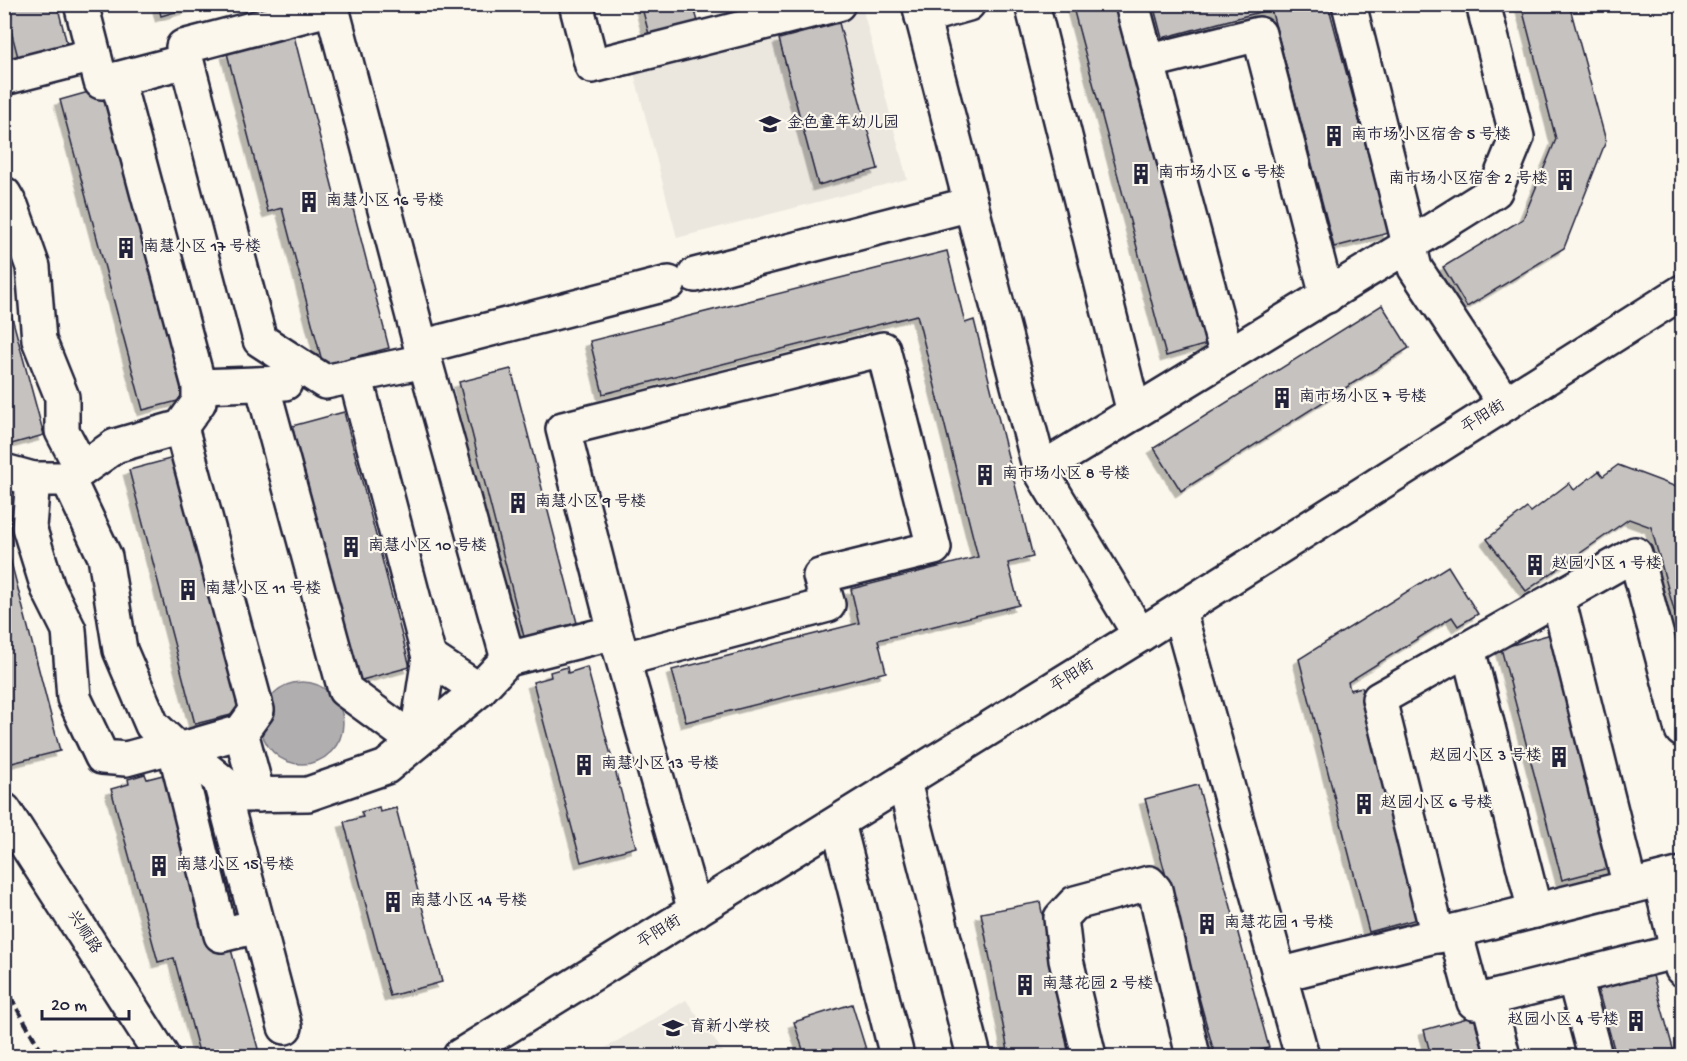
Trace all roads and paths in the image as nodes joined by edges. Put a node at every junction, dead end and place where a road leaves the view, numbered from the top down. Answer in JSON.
{"nodes":[{"id":1,"x":81,"y":4,"type":"edge"},
{"id":2,"x":576,"y":4,"type":"edge"},
{"id":3,"x":838,"y":4,"type":"edge"},
{"id":4,"x":968,"y":4,"type":"edge"},
{"id":5,"x":1032,"y":4,"type":"edge"},
{"id":6,"x":1132,"y":4,"type":"edge"},
{"id":7,"x":1349,"y":4,"type":"edge"},
{"id":8,"x":1483,"y":4,"type":"edge"},
{"id":9,"x":921,"y":11,"type":"edge"},
{"id":10,"x":94,"y":55,"type":"junction"},
{"id":11,"x":186,"y":61,"type":"junction"},
{"id":12,"x":1148,"y":62,"type":"junction"},
{"id":13,"x":4,"y":78,"type":"edge"},
{"id":14,"x":117,"y":79,"type":"junction"},
{"id":15,"x":4,"y":194,"type":"edge"},
{"id":16,"x":971,"y":204,"type":"junction"},
{"id":17,"x":1409,"y":245,"type":"junction"},
{"id":18,"x":1683,"y":292,"type":"edge"},
{"id":19,"x":1327,"y":296,"type":"junction"},
{"id":20,"x":422,"y":354,"type":"junction"},
{"id":21,"x":1227,"y":357,"type":"junction"},
{"id":22,"x":340,"y":379,"type":"junction"},
{"id":23,"x":262,"y":384,"type":"junction"},
{"id":24,"x":200,"y":386,"type":"junction"},
{"id":25,"x":1505,"y":404,"type":"junction"},
{"id":26,"x":1134,"y":413,"type":"junction"},
{"id":27,"x":182,"y":427,"type":"junction"},
{"id":28,"x":1040,"y":470,"type":"junction"},
{"id":29,"x":75,"y":474,"type":"junction"},
{"id":30,"x":19,"y":475,"type":"edge"},
{"id":31,"x":1558,"y":598,"type":"junction"},
{"id":32,"x":1179,"y":611,"type":"junction"},
{"id":33,"x":1140,"y":635,"type":"junction"},
{"id":34,"x":620,"y":646,"type":"junction"},
{"id":35,"x":1468,"y":649,"type":"junction"},
{"id":36,"x":429,"y":657,"type":"junction"},
{"id":37,"x":508,"y":659,"type":"junction"},
{"id":38,"x":479,"y":690,"type":"junction"},
{"id":39,"x":1683,"y":730,"type":"edge"},
{"id":40,"x":241,"y":732,"type":"junction"},
{"id":41,"x":416,"y":742,"type":"junction"},
{"id":42,"x":178,"y":747,"type":"junction"},
{"id":43,"x":220,"y":781,"type":"junction"},
{"id":44,"x":904,"y":782,"type":"junction"},
{"id":45,"x":258,"y":795,"type":"junction"},
{"id":46,"x":4,"y":810,"type":"edge"},
{"id":47,"x":838,"y":823,"type":"junction"},
{"id":48,"x":1658,"y":880,"type":"edge"},
{"id":49,"x":695,"y":911,"type":"junction"},
{"id":50,"x":1535,"y":911,"type":"junction"},
{"id":51,"x":258,"y":926,"type":"junction"},
{"id":52,"x":1447,"y":934,"type":"junction"},
{"id":53,"x":1680,"y":960,"type":"edge"},
{"id":54,"x":1280,"y":975,"type":"junction"},
{"id":55,"x":1574,"y":977,"type":"junction"},
{"id":56,"x":1488,"y":999,"type":"junction"},
{"id":57,"x":285,"y":1027,"type":"dead end"},
{"id":58,"x":162,"y":1056,"type":"edge"},
{"id":59,"x":460,"y":1056,"type":"edge"},
{"id":60,"x":897,"y":1056,"type":"edge"},
{"id":61,"x":974,"y":1056,"type":"edge"},
{"id":62,"x":1089,"y":1056,"type":"edge"},
{"id":63,"x":1193,"y":1056,"type":"edge"},
{"id":64,"x":1302,"y":1056,"type":"edge"},
{"id":65,"x":1503,"y":1056,"type":"edge"},
{"id":66,"x":1595,"y":1056,"type":"edge"}],
"edges":[{"from":1,"to":10,"type":"street"},
{"from":2,"to":3,"type":"street"},
{"from":4,"to":9,"type":"street"},
{"from":5,"to":26,"type":"street"},
{"from":6,"to":12,"type":"street"},
{"from":7,"to":17,"type":"street"},
{"from":8,"to":17,"type":"street"},
{"from":9,"to":16,"type":"street"},
{"from":10,"to":13,"type":"street"},
{"from":10,"to":14,"type":"street"},
{"from":11,"to":14,"type":"street"},
{"from":11,"to":20,"type":"street"},
{"from":11,"to":22,"type":"street"},
{"from":12,"to":19,"type":"street"},
{"from":12,"to":21,"type":"street"},
{"from":14,"to":24,"type":"street"},
{"from":15,"to":29,"type":"street"},
{"from":16,"to":20,"type":"street"},
{"from":16,"to":28,"type":"street"},
{"from":17,"to":19,"type":"street"},
{"from":17,"to":25,"type":"street"},
{"from":18,"to":25,"type":"street","name":"平阳街"},
{"from":19,"to":21,"type":"street"},
{"from":20,"to":22,"type":"street"},
{"from":20,"to":37,"type":"street"},
{"from":21,"to":26,"type":"street"},
{"from":22,"to":23,"type":"street"},
{"from":22,"to":36,"type":"street"},
{"from":23,"to":24,"type":"street"},
{"from":23,"to":41,"type":"street"},
{"from":24,"to":27,"type":"street"},
{"from":25,"to":32,"type":"street","name":"平阳街"},
{"from":26,"to":28,"type":"street"},
{"from":27,"to":29,"type":"street"},
{"from":27,"to":40,"type":"street"},
{"from":28,"to":33,"type":"street"},
{"from":29,"to":30,"type":"street"},
{"from":29,"to":42,"type":"street"},
{"from":30,"to":42,"type":"street"},
{"from":31,"to":35,"type":"street"},
{"from":31,"to":39,"type":"street"},
{"from":31,"to":48,"type":"street"},
{"from":32,"to":33,"type":"street","name":"平阳街"},
{"from":32,"to":54,"type":"street"},
{"from":33,"to":44,"type":"street","name":"平阳街"},
{"from":34,"to":34,"type":"street"},
{"from":34,"to":37,"type":"street"},
{"from":34,"to":49,"type":"street"},
{"from":35,"to":50,"type":"street"},
{"from":35,"to":52,"type":"street"},
{"from":36,"to":38,"type":"street"},
{"from":36,"to":41,"type":"street"},
{"from":37,"to":38,"type":"street"},
{"from":38,"to":41,"type":"street"},
{"from":40,"to":42,"type":"street"},
{"from":40,"to":45,"type":"street"},
{"from":41,"to":45,"type":"street"},
{"from":42,"to":43,"type":"street"},
{"from":42,"to":51,"type":"street"},
{"from":43,"to":45,"type":"street"},
{"from":43,"to":51,"type":"street"},
{"from":44,"to":47,"type":"street","name":"平阳街"},
{"from":44,"to":61,"type":"street"},
{"from":46,"to":58,"type":"street","name":"兴顺路"},
{"from":47,"to":49,"type":"street","name":"平阳街"},
{"from":47,"to":60,"type":"street"},
{"from":48,"to":50,"type":"street"},
{"from":48,"to":53,"type":"street"},
{"from":49,"to":59,"type":"street","name":"平阳街"},
{"from":50,"to":52,"type":"street"},
{"from":51,"to":57,"type":"street"},
{"from":52,"to":54,"type":"street"},
{"from":52,"to":56,"type":"street"},
{"from":53,"to":55,"type":"street"},
{"from":54,"to":64,"type":"street"},
{"from":55,"to":56,"type":"street"},
{"from":55,"to":66,"type":"street"},
{"from":56,"to":65,"type":"street"},
{"from":62,"to":63,"type":"street"}]}
